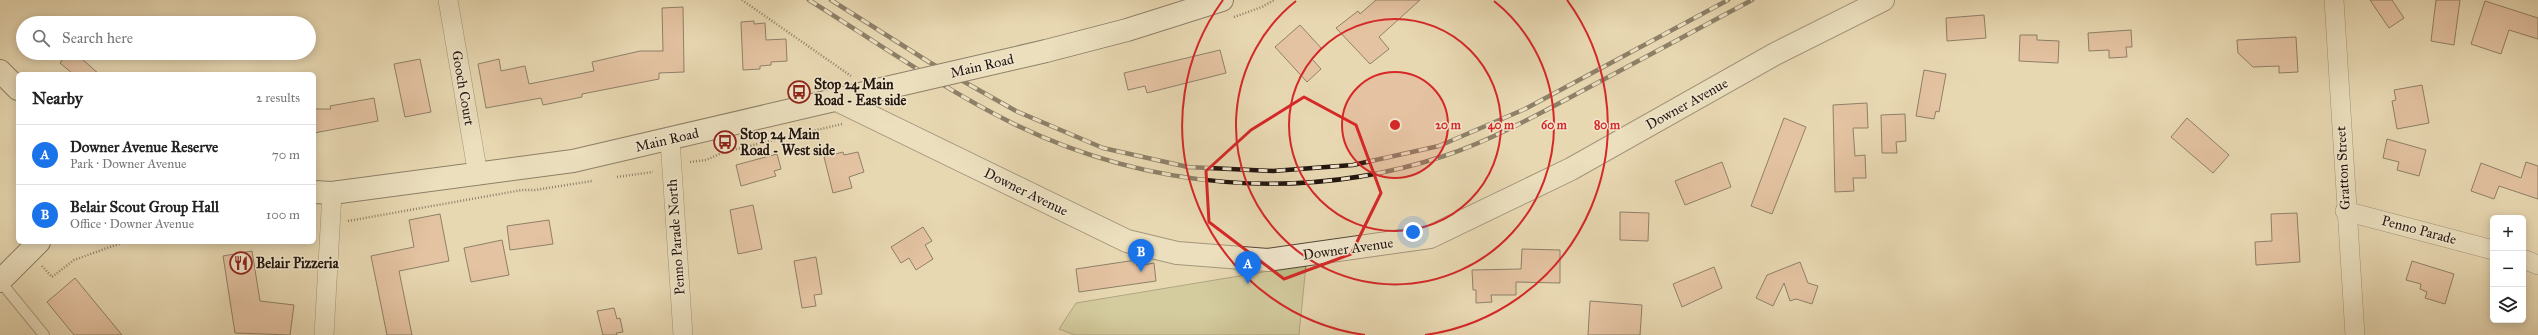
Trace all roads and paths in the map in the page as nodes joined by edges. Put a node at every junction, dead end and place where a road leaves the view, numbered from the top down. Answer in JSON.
{"nodes":[{"id":1,"x":448,"y":0,"type":"edge"},
{"id":2,"x":742,"y":0,"type":"edge"},
{"id":3,"x":1222,"y":0,"type":"edge"},
{"id":4,"x":1882,"y":0,"type":"edge"},
{"id":5,"x":2334,"y":0,"type":"edge"},
{"id":6,"x":0,"y":71,"type":"edge"},
{"id":7,"x":16,"y":87,"type":"edge"},
{"id":8,"x":873,"y":92,"type":"junction"},
{"id":9,"x":838,"y":100,"type":"junction"},
{"id":10,"x":871,"y":117,"type":"junction"},
{"id":11,"x":670,"y":140,"type":"junction"},
{"id":12,"x":685,"y":163,"type":"dead end"},
{"id":13,"x":653,"y":172,"type":"dead end"},
{"id":14,"x":478,"y":175,"type":"junction"},
{"id":15,"x":617,"y":177,"type":"dead end"},
{"id":16,"x":592,"y":181,"type":"dead end"},
{"id":17,"x":323,"y":193,"type":"edge"},
{"id":18,"x":2345,"y":210,"type":"junction"},
{"id":19,"x":331,"y":223,"type":"junction"},
{"id":20,"x":118,"y":244,"type":"edge"},
{"id":21,"x":2490,"y":249,"type":"edge"},
{"id":22,"x":36,"y":250,"type":"edge"},
{"id":23,"x":2526,"y":260,"type":"edge"},
{"id":24,"x":2538,"y":265,"type":"edge"},
{"id":25,"x":0,"y":281,"type":"edge"},
{"id":26,"x":44,"y":335,"type":"edge"},
{"id":27,"x":324,"y":335,"type":"edge"},
{"id":28,"x":683,"y":335,"type":"edge"},
{"id":29,"x":2355,"y":335,"type":"edge"}],
"edges":[{"from":1,"to":14,"type":"street","name":"Gooch Court"},
{"from":2,"to":8,"type":"path"},
{"from":3,"to":8,"type":"street","name":"Main Road","bridge":true},
{"from":4,"to":10,"type":"street","name":"Downer Avenue"},
{"from":5,"to":18,"type":"street","name":"Gratton Street"},
{"from":6,"to":7,"type":"street"},
{"from":8,"to":9,"type":"street","name":"Main Road"},
{"from":9,"to":10,"type":"street","name":"Downer Avenue"},
{"from":9,"to":11,"type":"street","name":"Main Road"},
{"from":10,"to":12,"type":"path"},
{"from":11,"to":14,"type":"street","name":"Main Road"},
{"from":11,"to":28,"type":"street","name":"Penno Parade North"},
{"from":13,"to":15,"type":"path"},
{"from":14,"to":17,"type":"street","name":"Main Road"},
{"from":16,"to":19,"type":"path"},
{"from":17,"to":19,"type":"street"},
{"from":18,"to":21,"type":"street","name":"Penno Parade"},
{"from":18,"to":29,"type":"street","name":"Gratton Street"},
{"from":19,"to":27,"type":"street"},
{"from":20,"to":22,"type":"path"},
{"from":22,"to":25,"type":"street"},
{"from":23,"to":24,"type":"street"},
{"from":25,"to":26,"type":"lane"}]}
